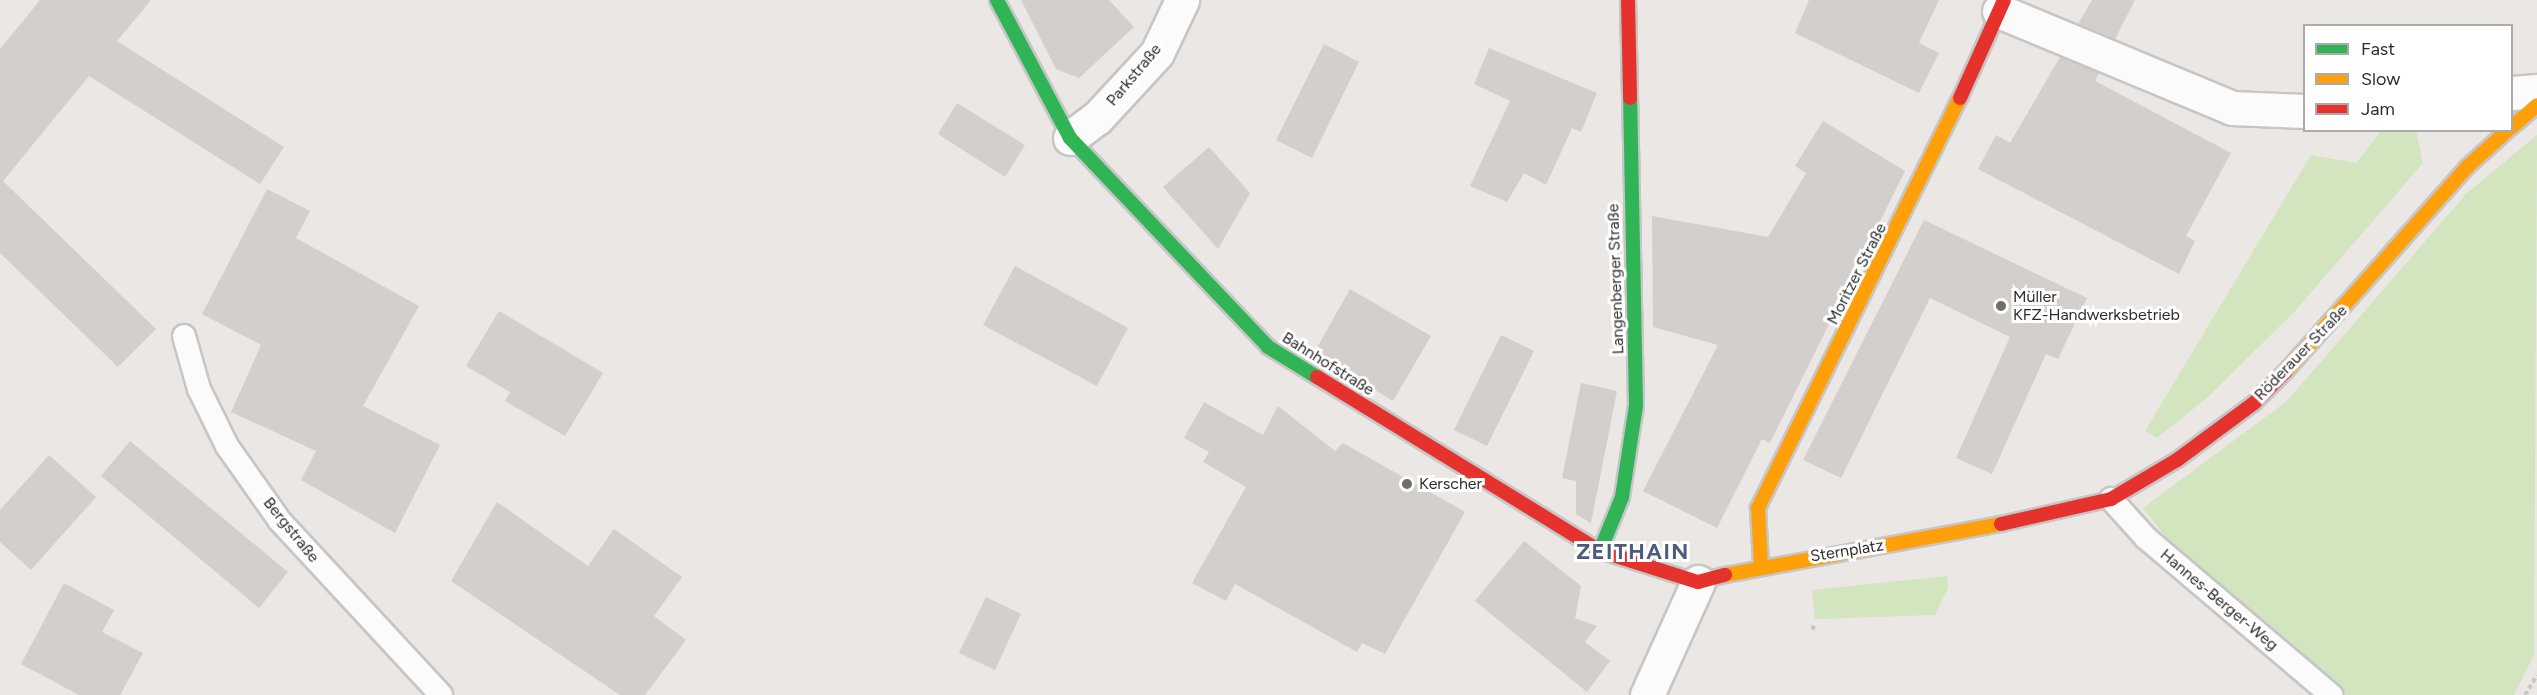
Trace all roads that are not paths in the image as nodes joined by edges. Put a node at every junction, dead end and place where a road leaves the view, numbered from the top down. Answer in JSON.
{"nodes":[{"id":1,"x":997,"y":0,"type":"edge"},
{"id":2,"x":1182,"y":0,"type":"edge"},
{"id":3,"x":1628,"y":0,"type":"edge"},
{"id":4,"x":2002,"y":5,"type":"edge"},
{"id":5,"x":2537,"y":92,"type":"edge"},
{"id":6,"x":2513,"y":93,"type":"edge"},
{"id":7,"x":2537,"y":105,"type":"edge"},
{"id":8,"x":2303,"y":111,"type":"edge"},
{"id":9,"x":2513,"y":125,"type":"edge"},
{"id":10,"x":2506,"y":132,"type":"edge"},
{"id":11,"x":1070,"y":138,"type":"junction"},
{"id":12,"x":184,"y":336,"type":"dead end"},
{"id":13,"x":2111,"y":499,"type":"junction"},
{"id":14,"x":2051,"y":516,"type":"joint"},
{"id":15,"x":1600,"y":551,"type":"junction"},
{"id":16,"x":1761,"y":565,"type":"junction"},
{"id":17,"x":1698,"y":582,"type":"junction"},
{"id":18,"x":441,"y":695,"type":"edge"},
{"id":19,"x":1647,"y":695,"type":"edge"},
{"id":20,"x":2331,"y":695,"type":"edge"}],
"edges":[{"from":1,"to":11,"type":"street","name":"Bahnhofstraße"},
{"from":2,"to":11,"type":"street","name":"Parkstraße"},
{"from":3,"to":15,"type":"street","name":"Langenberger Straße"},
{"from":4,"to":8,"type":"street"},
{"from":4,"to":16,"type":"street","name":"Moritzer Straße"},
{"from":5,"to":6,"type":"street"},
{"from":7,"to":9,"type":"street"},
{"from":10,"to":13,"type":"street","name":"Röderauer Straße"},
{"from":11,"to":15,"type":"street","name":"Bahnhofstraße"},
{"from":12,"to":18,"type":"lane","name":"Bergstraße"},
{"from":13,"to":14,"type":"street","name":"Röderauer Straße"},
{"from":13,"to":20,"type":"lane","name":"Hannes-Berger-Weg"},
{"from":14,"to":16,"type":"street","name":"Sternplatz"},
{"from":15,"to":17,"type":"street","name":"Bahnhofstraße"},
{"from":16,"to":17,"type":"street","name":"Sternplatz"},
{"from":17,"to":19,"type":"street"}]}
